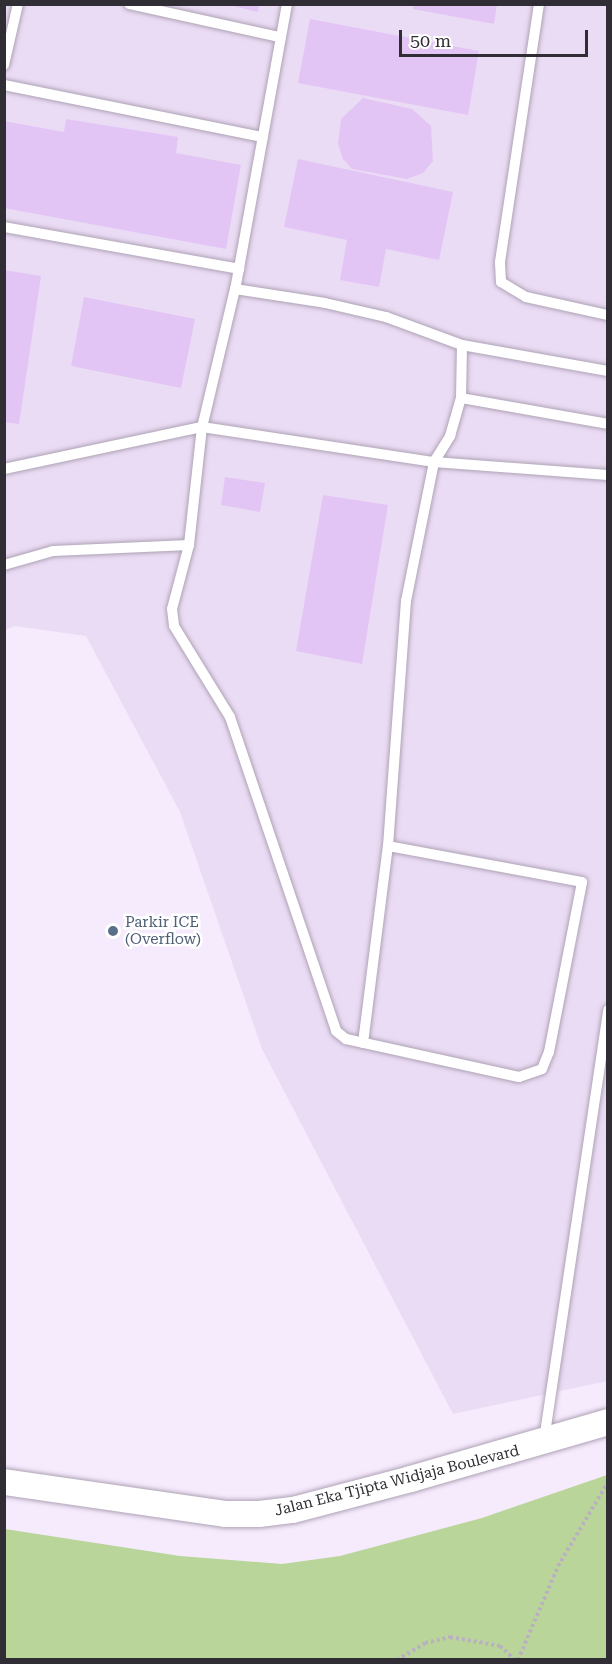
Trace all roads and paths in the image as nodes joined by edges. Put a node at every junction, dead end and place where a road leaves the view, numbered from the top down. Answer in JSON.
{"nodes":[{"id":1,"x":18,"y":4,"type":"edge"},
{"id":2,"x":129,"y":4,"type":"edge"},
{"id":3,"x":287,"y":4,"type":"edge"},
{"id":4,"x":539,"y":4,"type":"edge"},
{"id":5,"x":279,"y":37,"type":"junction"},
{"id":6,"x":4,"y":65,"type":"edge"},
{"id":7,"x":4,"y":85,"type":"edge"},
{"id":8,"x":263,"y":137,"type":"junction"},
{"id":9,"x":4,"y":227,"type":"edge"},
{"id":10,"x":239,"y":269,"type":"junction"},
{"id":11,"x":235,"y":289,"type":"junction"},
{"id":12,"x":608,"y":315,"type":"edge"},
{"id":13,"x":462,"y":345,"type":"junction"},
{"id":14,"x":608,"y":371,"type":"edge"},
{"id":15,"x":461,"y":398,"type":"junction"},
{"id":16,"x":608,"y":424,"type":"edge"},
{"id":17,"x":202,"y":427,"type":"junction"},
{"id":18,"x":434,"y":462,"type":"junction"},
{"id":19,"x":4,"y":469,"type":"edge"},
{"id":20,"x":608,"y":475,"type":"edge"},
{"id":21,"x":189,"y":545,"type":"junction"},
{"id":22,"x":4,"y":565,"type":"edge"},
{"id":23,"x":388,"y":846,"type":"junction"},
{"id":24,"x":608,"y":1010,"type":"edge"},
{"id":25,"x":363,"y":1043,"type":"junction"},
{"id":26,"x":608,"y":1422,"type":"edge"},
{"id":27,"x":544,"y":1445,"type":"junction"},
{"id":28,"x":4,"y":1482,"type":"edge"},
{"id":29,"x":608,"y":1482,"type":"edge"},
{"id":30,"x":397,"y":1659,"type":"edge"},
{"id":31,"x":517,"y":1659,"type":"edge"}],
"edges":[{"from":1,"to":6,"type":"lane"},
{"from":2,"to":5,"type":"lane"},
{"from":3,"to":5,"type":"lane"},
{"from":4,"to":12,"type":"lane"},
{"from":5,"to":8,"type":"lane"},
{"from":7,"to":8,"type":"lane"},
{"from":8,"to":10,"type":"lane"},
{"from":9,"to":10,"type":"lane"},
{"from":10,"to":11,"type":"lane"},
{"from":11,"to":13,"type":"lane"},
{"from":11,"to":17,"type":"lane"},
{"from":13,"to":14,"type":"lane"},
{"from":13,"to":15,"type":"lane"},
{"from":15,"to":16,"type":"lane"},
{"from":15,"to":18,"type":"lane"},
{"from":17,"to":18,"type":"lane"},
{"from":17,"to":19,"type":"lane"},
{"from":17,"to":21,"type":"lane"},
{"from":18,"to":20,"type":"lane"},
{"from":18,"to":23,"type":"lane"},
{"from":21,"to":22,"type":"lane"},
{"from":21,"to":25,"type":"lane"},
{"from":23,"to":25,"type":"lane"},
{"from":23,"to":25,"type":"lane"},
{"from":24,"to":27,"type":"lane"},
{"from":26,"to":27,"type":"street","name":"Jalan Eka Tjipta Widjaja Boulevard"},
{"from":27,"to":28,"type":"street","name":"Jalan Eka Tjipta Widjaja Boulevard"},
{"from":29,"to":31,"type":"path"},
{"from":30,"to":31,"type":"path"}]}
